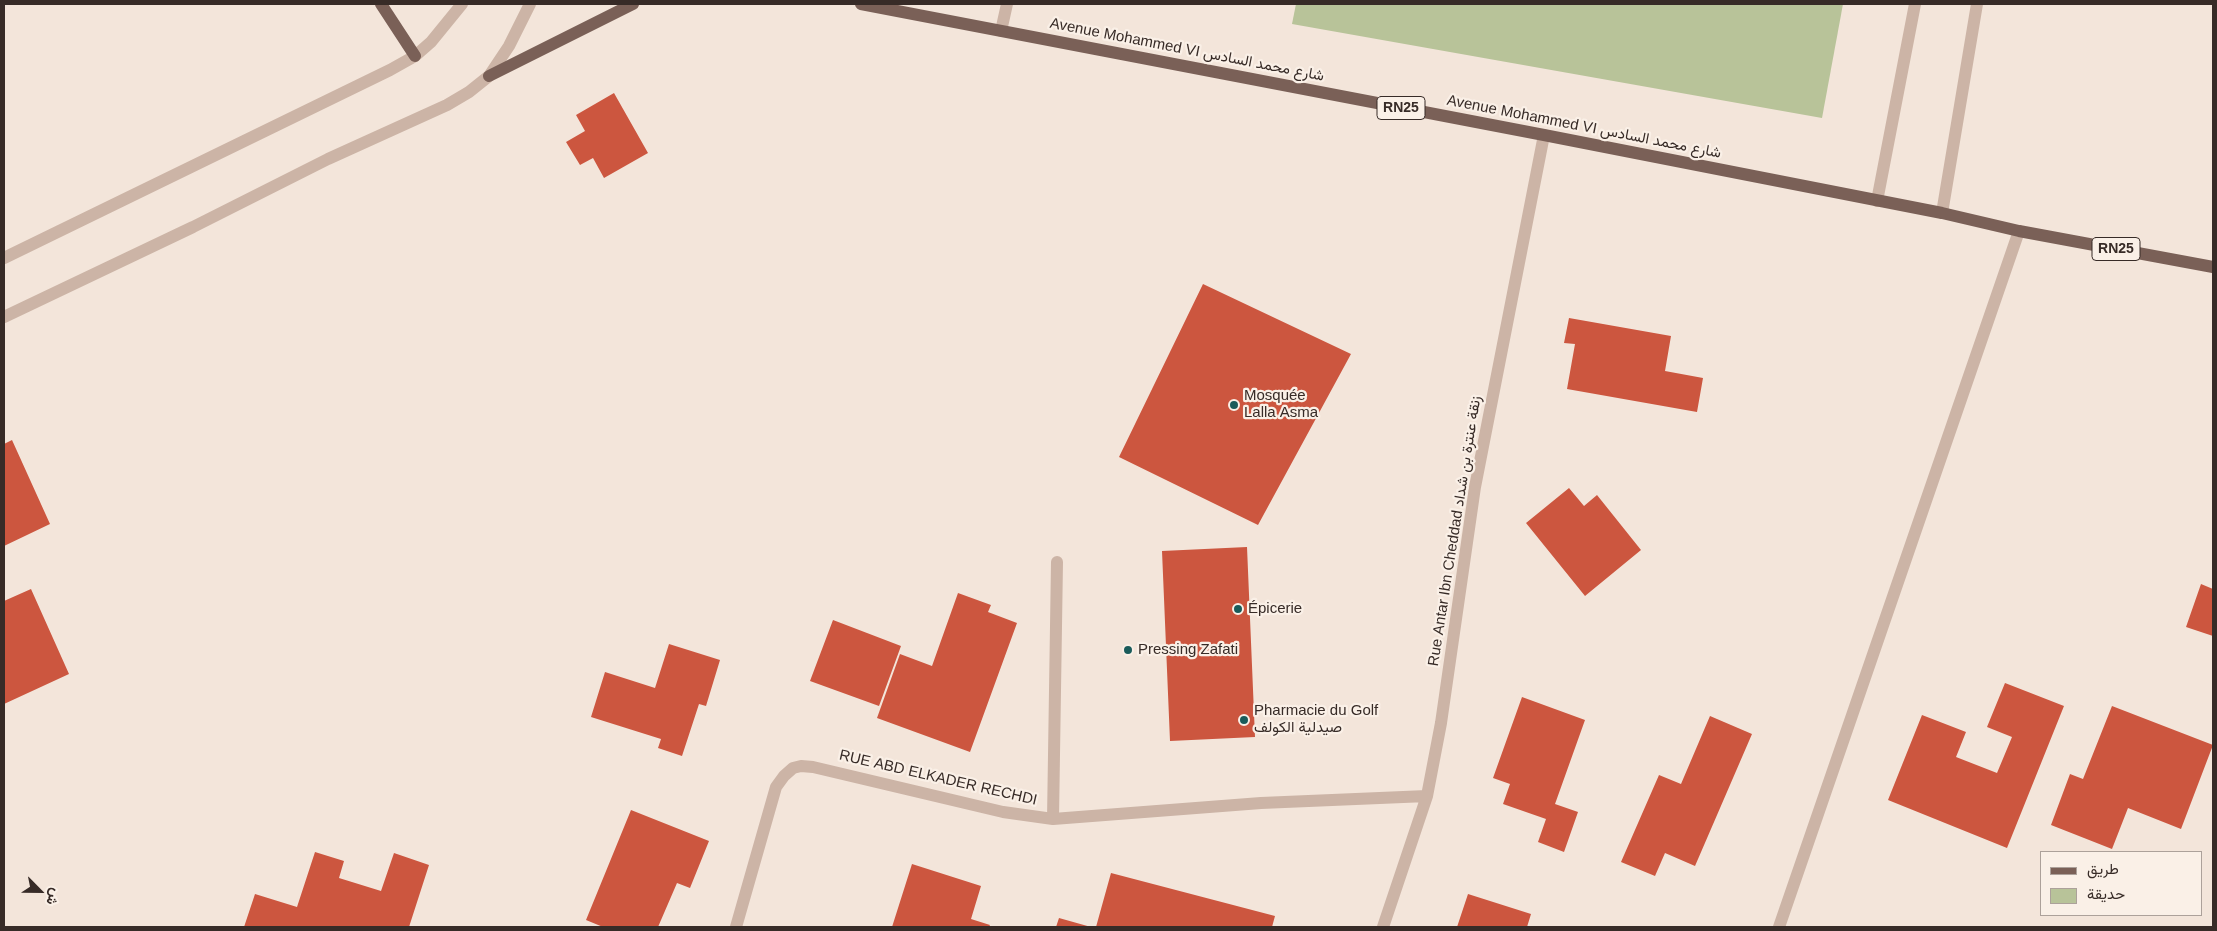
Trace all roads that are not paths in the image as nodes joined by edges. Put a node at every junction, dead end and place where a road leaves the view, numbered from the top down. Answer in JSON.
{"nodes":[{"id":1,"x":381,"y":4,"type":"edge"},
{"id":2,"x":462,"y":4,"type":"edge"},
{"id":3,"x":530,"y":4,"type":"edge"},
{"id":4,"x":632,"y":4,"type":"edge"},
{"id":5,"x":861,"y":4,"type":"edge"},
{"id":6,"x":1007,"y":4,"type":"edge"},
{"id":7,"x":1915,"y":4,"type":"edge"},
{"id":8,"x":1977,"y":4,"type":"edge"},
{"id":9,"x":1001,"y":31,"type":"junction"},
{"id":10,"x":415,"y":56,"type":"junction"},
{"id":11,"x":489,"y":76,"type":"junction"},
{"id":12,"x":1544,"y":135,"type":"junction"},
{"id":13,"x":1877,"y":201,"type":"junction"},
{"id":14,"x":1942,"y":213,"type":"junction"},
{"id":15,"x":2019,"y":231,"type":"junction"},
{"id":16,"x":4,"y":258,"type":"edge"},
{"id":17,"x":2213,"y":267,"type":"edge"},
{"id":18,"x":4,"y":317,"type":"edge"},
{"id":19,"x":1057,"y":562,"type":"dead end"},
{"id":20,"x":1426,"y":796,"type":"junction"},
{"id":21,"x":1053,"y":819,"type":"junction"},
{"id":22,"x":736,"y":927,"type":"edge"},
{"id":23,"x":1383,"y":927,"type":"edge"},
{"id":24,"x":1780,"y":927,"type":"edge"}],
"edges":[{"from":1,"to":10,"type":"main road"},
{"from":2,"to":10,"type":"street"},
{"from":3,"to":11,"type":"street"},
{"from":4,"to":11,"type":"main road"},
{"from":5,"to":9,"type":"main road","name":"Avenue Mohammed VI شارع محمد السادس","number":"RN25"},
{"from":6,"to":9,"type":"street"},
{"from":7,"to":13,"type":"street"},
{"from":8,"to":14,"type":"street"},
{"from":9,"to":12,"type":"main road","name":"Avenue Mohammed VI شارع محمد السادس","number":"RN25"},
{"from":10,"to":16,"type":"street"},
{"from":11,"to":18,"type":"street"},
{"from":12,"to":13,"type":"main road","name":"Avenue Mohammed VI شارع محمد السادس","number":"RN25"},
{"from":12,"to":20,"type":"street","name":"Rue Antar Ibn Cheddad زنقة عنترة بن شداد"},
{"from":13,"to":14,"type":"main road","name":"Avenue Mohammed VI شارع محمد السادس","number":"RN25"},
{"from":14,"to":15,"type":"main road","name":"Avenue Mohammed VI شارع محمد السادس","number":"RN25"},
{"from":15,"to":17,"type":"main road","name":"Avenue Mohammed VI شارع محمد السادس","number":"RN25"},
{"from":15,"to":24,"type":"street"},
{"from":19,"to":21,"type":"street"},
{"from":20,"to":21,"type":"street","name":"RUE ABD ELKADER RECHDI"},
{"from":20,"to":23,"type":"street","name":"Rue Antar Ibn Cheddad زنقة عنترة بن شداد"},
{"from":21,"to":22,"type":"street","name":"RUE ABD ELKADER RECHDI"}]}
